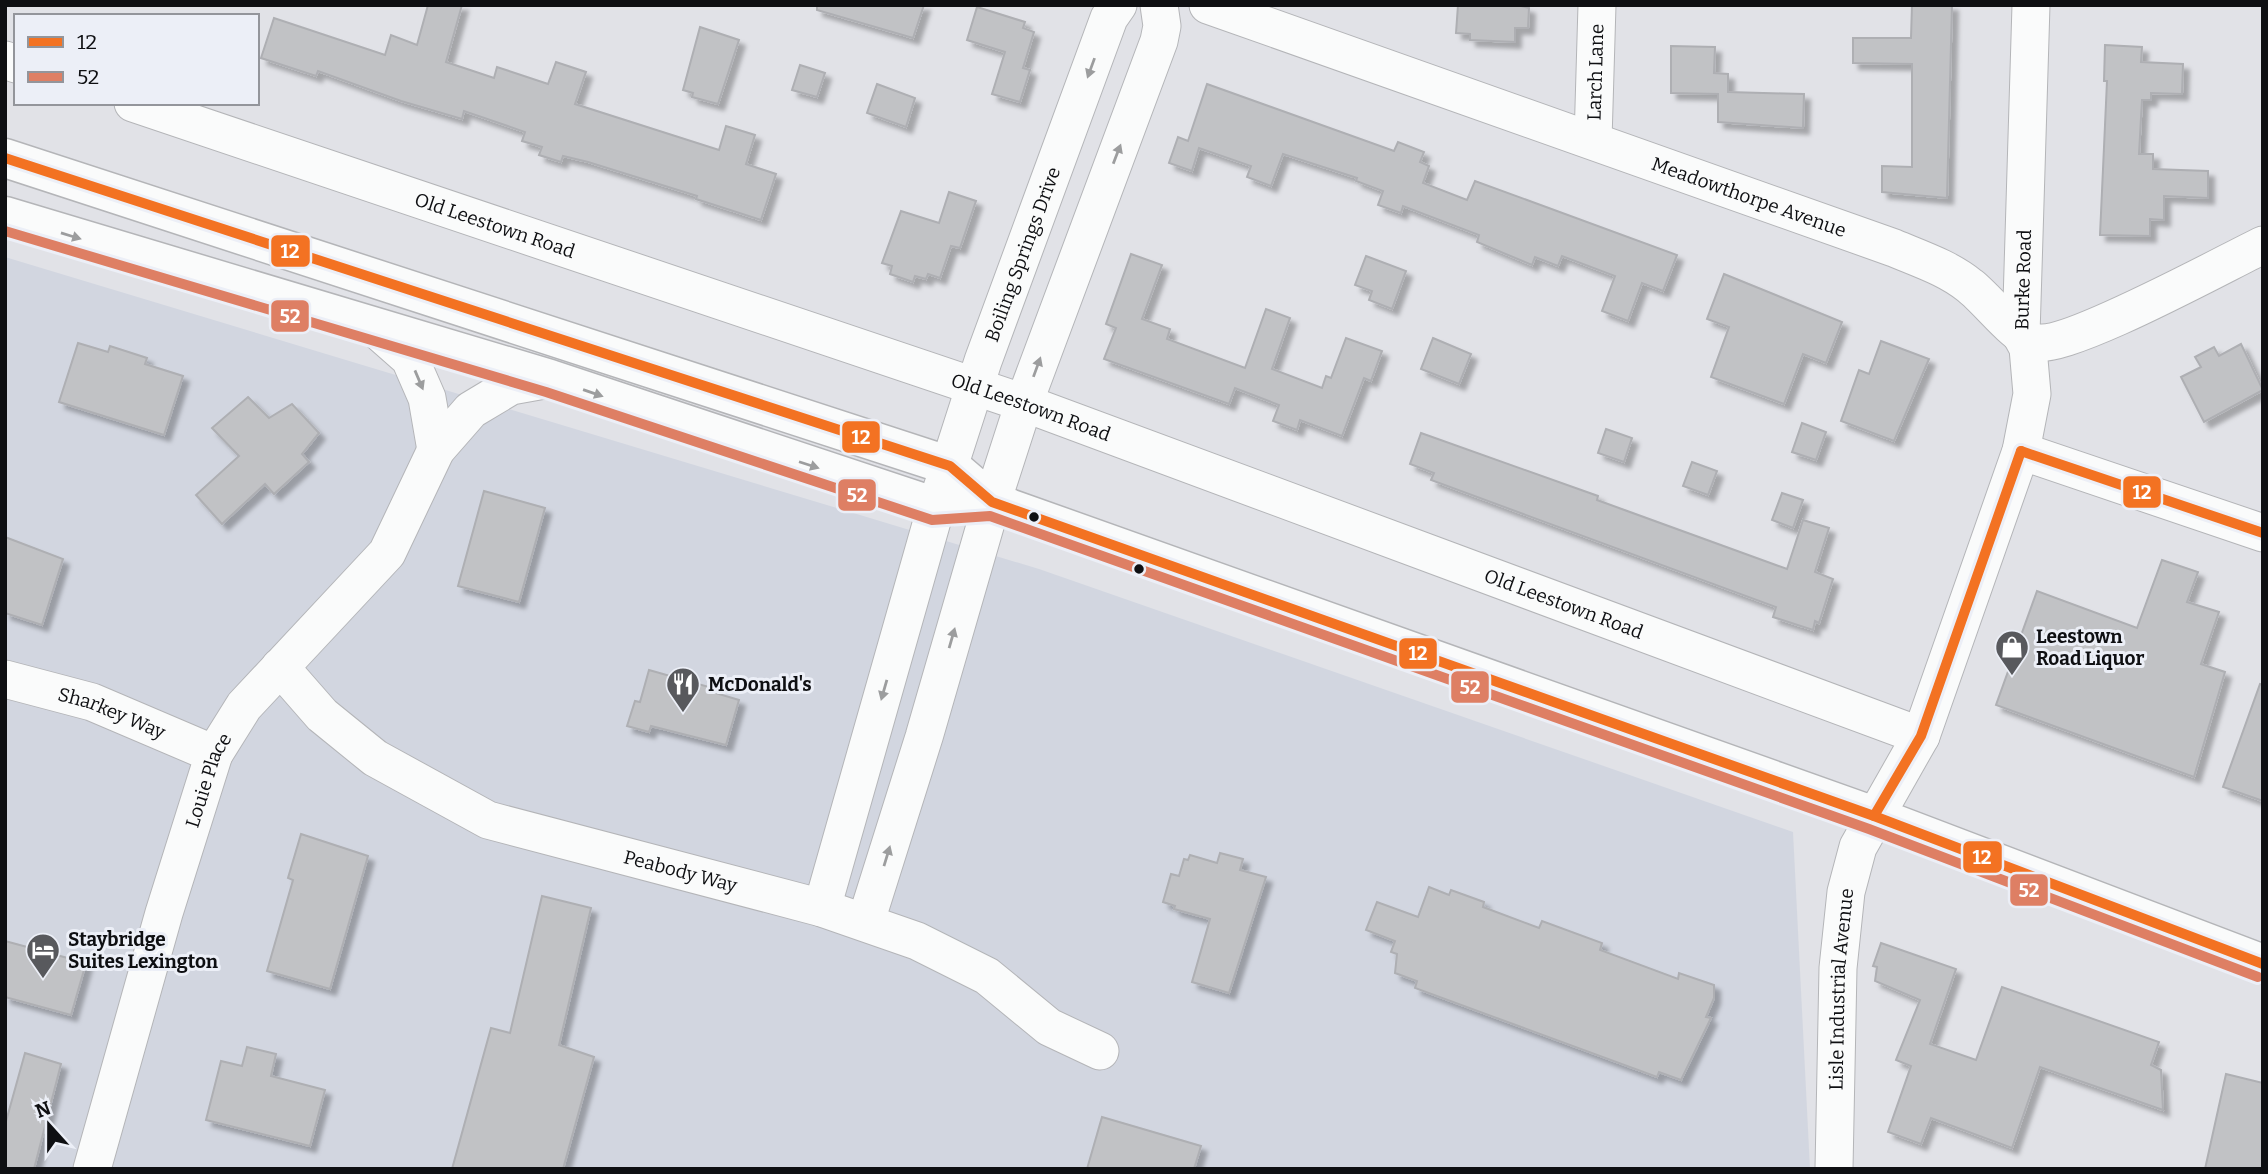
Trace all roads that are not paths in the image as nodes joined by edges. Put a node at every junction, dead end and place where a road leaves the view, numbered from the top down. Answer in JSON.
{"nodes":[{"id":1,"x":1118,"y":5,"type":"edge"},
{"id":2,"x":1159,"y":5,"type":"edge"},
{"id":3,"x":1208,"y":5,"type":"edge"},
{"id":4,"x":1597,"y":5,"type":"edge"},
{"id":5,"x":2031,"y":5,"type":"edge"},
{"id":6,"x":139,"y":105,"type":"edge"},
{"id":7,"x":1593,"y":140,"type":"junction"},
{"id":8,"x":5,"y":158,"type":"edge"},
{"id":9,"x":5,"y":216,"type":"edge"},
{"id":10,"x":2263,"y":245,"type":"edge"},
{"id":11,"x":376,"y":329,"type":"junction"},
{"id":12,"x":2021,"y":335,"type":"junction"},
{"id":13,"x":550,"y":379,"type":"junction"},
{"id":14,"x":975,"y":387,"type":"junction"},
{"id":15,"x":1024,"y":403,"type":"junction"},
{"id":16,"x":436,"y":450,"type":"junction"},
{"id":17,"x":2021,"y":451,"type":"junction"},
{"id":18,"x":950,"y":466,"type":"junction"},
{"id":19,"x":992,"y":502,"type":"junction"},
{"id":20,"x":936,"y":507,"type":"junction"},
{"id":21,"x":2263,"y":533,"type":"edge"},
{"id":22,"x":280,"y":667,"type":"junction"},
{"id":23,"x":5,"y":678,"type":"edge"},
{"id":24,"x":1920,"y":736,"type":"junction"},
{"id":25,"x":214,"y":754,"type":"junction"},
{"id":26,"x":1874,"y":816,"type":"junction"},
{"id":27,"x":822,"y":908,"type":"junction"},
{"id":28,"x":866,"y":921,"type":"junction"},
{"id":29,"x":2263,"y":964,"type":"edge"},
{"id":30,"x":1100,"y":1051,"type":"dead end"},
{"id":31,"x":93,"y":1169,"type":"edge"},
{"id":32,"x":1834,"y":1169,"type":"edge"}],
"edges":[{"from":1,"to":14,"type":"street","name":"Boiling Springs Drive","one_way":true},
{"from":15,"to":2,"type":"street","one_way":true},
{"from":3,"to":7,"type":"street","name":"Meadowthorpe Avenue"},
{"from":4,"to":7,"type":"street","name":"Larch Lane"},
{"from":5,"to":12,"type":"street","name":"Burke Road"},
{"from":6,"to":14,"type":"street","name":"Old Leestown Road"},
{"from":7,"to":12,"type":"street","name":"Meadowthorpe Avenue"},
{"from":8,"to":18,"type":"main road"},
{"from":9,"to":11,"type":"main road","one_way":true},
{"from":10,"to":12,"type":"street"},
{"from":11,"to":13,"type":"main road"},
{"from":11,"to":16,"type":"street","one_way":true},
{"from":12,"to":17,"type":"street","name":"Burke Road"},
{"from":13,"to":16,"type":"street","name":"Louie Place"},
{"from":13,"to":20,"type":"main road","one_way":true},
{"from":14,"to":15,"type":"street","name":"Old Leestown Road"},
{"from":14,"to":18,"type":"street","name":"Boiling Springs Drive"},
{"from":15,"to":19,"type":"street"},
{"from":15,"to":24,"type":"street","name":"Old Leestown Road"},
{"from":16,"to":22,"type":"street","name":"Louie Place"},
{"from":17,"to":21,"type":"street"},
{"from":17,"to":24,"type":"street","name":"Burke Road"},
{"from":18,"to":19,"type":"main road"},
{"from":18,"to":20,"type":"street","name":"Boiling Springs Drive"},
{"from":19,"to":20,"type":"main road"},
{"from":19,"to":26,"type":"main road"},
{"from":28,"to":19,"type":"street","one_way":true},
{"from":20,"to":27,"type":"street","name":"Boiling Springs Drive","one_way":true},
{"from":22,"to":25,"type":"street","name":"Louie Place"},
{"from":22,"to":27,"type":"street","name":"Peabody Way"},
{"from":23,"to":25,"type":"street","name":"Sharkey Way"},
{"from":24,"to":26,"type":"street","name":"Burke Road"},
{"from":25,"to":31,"type":"street","name":"Louie Place"},
{"from":26,"to":29,"type":"main road"},
{"from":26,"to":32,"type":"street","name":"Lisle Industrial Avenue"},
{"from":27,"to":28,"type":"street","name":"Peabody Way"},
{"from":28,"to":30,"type":"street","name":"Peabody Way"}]}
